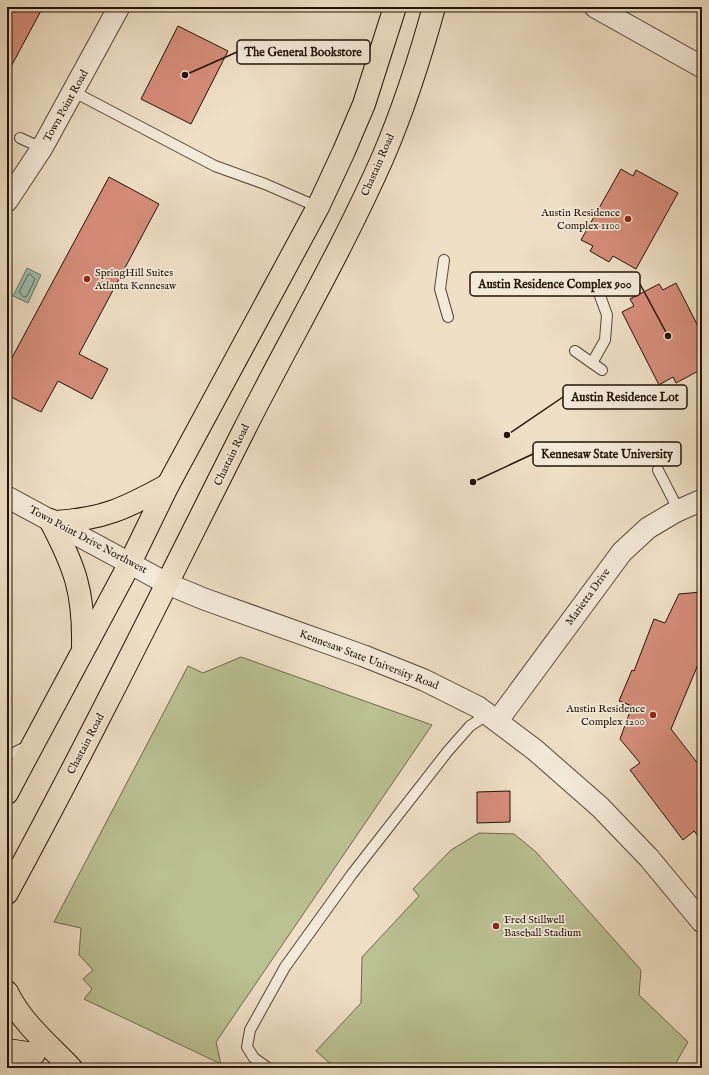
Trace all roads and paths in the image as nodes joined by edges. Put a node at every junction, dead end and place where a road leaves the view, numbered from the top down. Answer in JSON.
{"nodes":[{"id":1,"x":119,"y":7,"type":"edge"},
{"id":2,"x":395,"y":7,"type":"edge"},
{"id":3,"x":434,"y":7,"type":"edge"},
{"id":4,"x":595,"y":7,"type":"edge"},
{"id":5,"x":702,"y":67,"type":"edge"},
{"id":6,"x":74,"y":92,"type":"junction"},
{"id":7,"x":20,"y":138,"type":"dead end"},
{"id":8,"x":42,"y":148,"type":"junction"},
{"id":9,"x":8,"y":198,"type":"edge"},
{"id":10,"x":318,"y":207,"type":"junction"},
{"id":11,"x":444,"y":260,"type":"dead end"},
{"id":12,"x":599,"y":293,"type":"dead end"},
{"id":13,"x":448,"y":317,"type":"dead end"},
{"id":14,"x":575,"y":351,"type":"dead end"},
{"id":15,"x":592,"y":363,"type":"junction"},
{"id":16,"x":602,"y":370,"type":"dead end"},
{"id":17,"x":658,"y":470,"type":"dead end"},
{"id":18,"x":168,"y":485,"type":"junction"},
{"id":19,"x":7,"y":497,"type":"edge"},
{"id":20,"x":702,"y":500,"type":"edge"},
{"id":21,"x":679,"y":511,"type":"junction"},
{"id":22,"x":53,"y":521,"type":"junction"},
{"id":23,"x":130,"y":562,"type":"junction"},
{"id":24,"x":168,"y":584,"type":"junction"},
{"id":25,"x":83,"y":648,"type":"junction"},
{"id":26,"x":493,"y":717,"type":"junction"},
{"id":27,"x":33,"y":743,"type":"junction"},
{"id":28,"x":7,"y":756,"type":"edge"},
{"id":29,"x":7,"y":792,"type":"edge"},
{"id":30,"x":7,"y":892,"type":"edge"},
{"id":31,"x":695,"y":904,"type":"edge"},
{"id":32,"x":702,"y":922,"type":"edge"},
{"id":33,"x":7,"y":992,"type":"edge"},
{"id":34,"x":7,"y":1050,"type":"edge"},
{"id":35,"x":29,"y":1061,"type":"edge"},
{"id":36,"x":7,"y":1068,"type":"edge"},
{"id":37,"x":71,"y":1068,"type":"edge"},
{"id":38,"x":268,"y":1068,"type":"edge"}],
"edges":[{"from":1,"to":6,"type":"street","name":"Town Point Road"},
{"from":2,"to":10,"type":"main road"},
{"from":3,"to":24,"type":"main road","name":"Chastain Road"},
{"from":4,"to":5,"type":"street"},
{"from":6,"to":8,"type":"street","name":"Town Point Road"},
{"from":6,"to":10,"type":"lane"},
{"from":7,"to":8,"type":"lane"},
{"from":8,"to":9,"type":"street","name":"Town Point Road"},
{"from":10,"to":18,"type":"main road"},
{"from":11,"to":13,"type":"lane"},
{"from":12,"to":15,"type":"lane"},
{"from":14,"to":15,"type":"lane"},
{"from":15,"to":16,"type":"lane"},
{"from":17,"to":21,"type":"lane"},
{"from":18,"to":22,"type":"main road"},
{"from":18,"to":23,"type":"main road"},
{"from":19,"to":22,"type":"street","name":"Town Point Drive Northwest"},
{"from":20,"to":21,"type":"street","name":"Marietta Drive"},
{"from":21,"to":26,"type":"street","name":"Marietta Drive"},
{"from":22,"to":23,"type":"street","name":"Town Point Drive Northwest"},
{"from":22,"to":25,"type":"main road"},
{"from":23,"to":24,"type":"street","name":"Town Point Drive Northwest"},
{"from":23,"to":25,"type":"main road"},
{"from":24,"to":26,"type":"street","name":"Kennesaw State University Road"},
{"from":24,"to":30,"type":"main road","name":"Chastain Road"},
{"from":25,"to":27,"type":"main road"},
{"from":26,"to":31,"type":"street","name":"Kennesaw State University Road"},
{"from":26,"to":38,"type":"lane"},
{"from":27,"to":28,"type":"lane"},
{"from":27,"to":29,"type":"main road"},
{"from":31,"to":32,"type":"street","name":"Kennesaw State University Road"},
{"from":33,"to":37,"type":"main road"},
{"from":34,"to":35,"type":"main road"},
{"from":35,"to":36,"type":"main road"}]}
